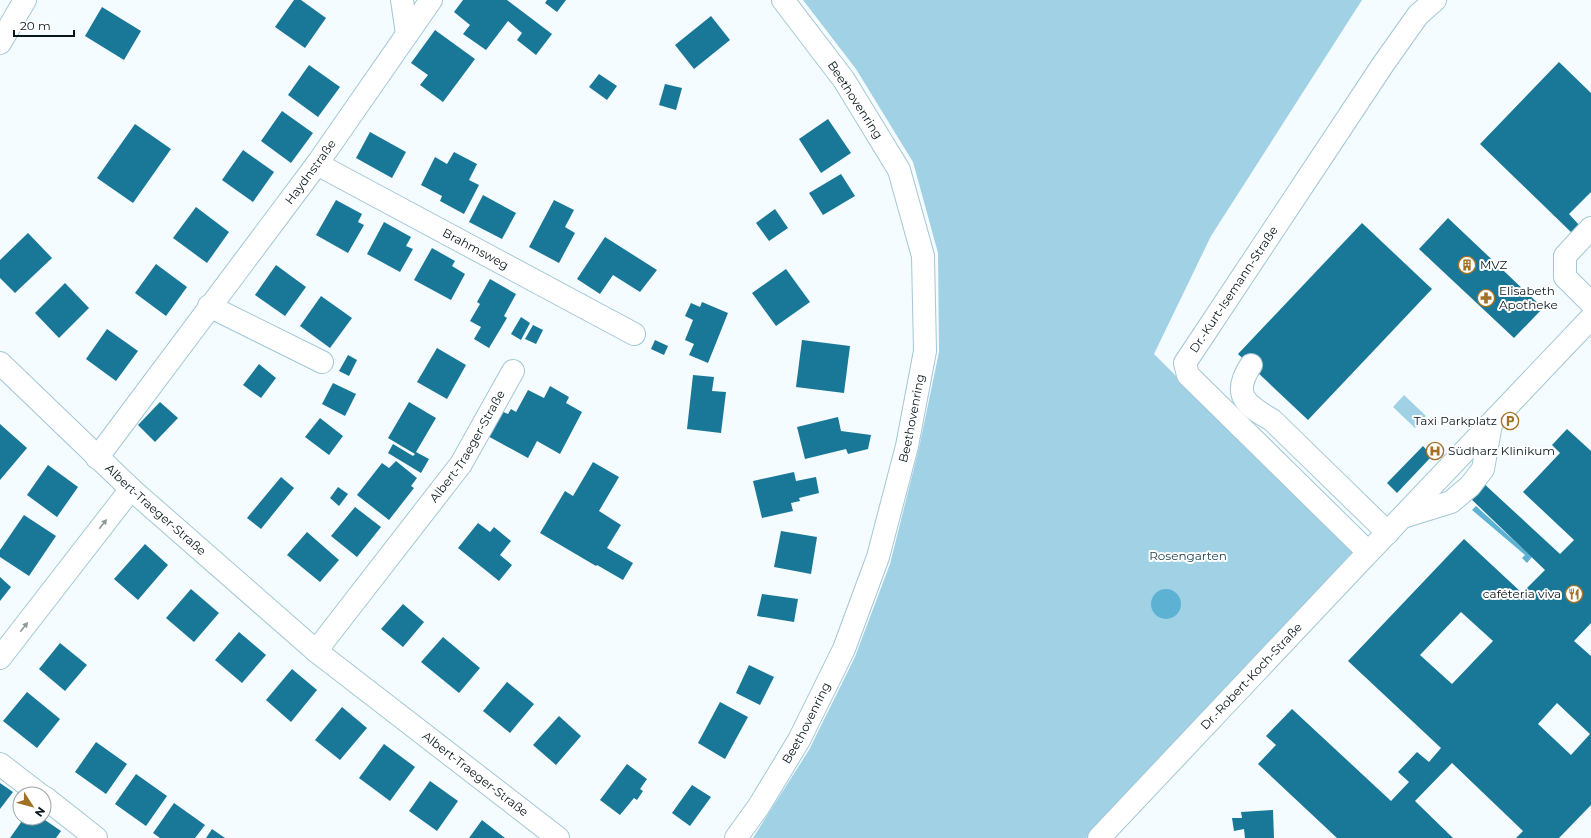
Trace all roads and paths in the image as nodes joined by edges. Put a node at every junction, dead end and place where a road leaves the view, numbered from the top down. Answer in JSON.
{"nodes":[{"id":1,"x":25,"y":0,"type":"edge"},
{"id":2,"x":402,"y":0,"type":"edge"},
{"id":3,"x":431,"y":0,"type":"edge"},
{"id":4,"x":782,"y":0,"type":"edge"},
{"id":5,"x":1435,"y":0,"type":"edge"},
{"id":6,"x":407,"y":34,"type":"junction"},
{"id":7,"x":0,"y":42,"type":"edge"},
{"id":8,"x":317,"y":164,"type":"junction"},
{"id":9,"x":1591,"y":228,"type":"edge"},
{"id":10,"x":1591,"y":303,"type":"edge"},
{"id":11,"x":209,"y":306,"type":"junction"},
{"id":12,"x":1591,"y":318,"type":"edge"},
{"id":13,"x":634,"y":334,"type":"dead end"},
{"id":14,"x":322,"y":362,"type":"dead end"},
{"id":15,"x":0,"y":363,"type":"edge"},
{"id":16,"x":1254,"y":369,"type":"dead end"},
{"id":17,"x":513,"y":371,"type":"dead end"},
{"id":18,"x":97,"y":458,"type":"junction"},
{"id":19,"x":131,"y":489,"type":"junction"},
{"id":20,"x":1396,"y":525,"type":"junction"},
{"id":21,"x":1368,"y":552,"type":"junction"},
{"id":22,"x":316,"y":651,"type":"junction"},
{"id":23,"x":0,"y":658,"type":"edge"},
{"id":24,"x":0,"y":764,"type":"edge"},
{"id":25,"x":29,"y":786,"type":"edge"},
{"id":26,"x":52,"y":804,"type":"edge"},
{"id":27,"x":96,"y":838,"type":"edge"},
{"id":28,"x":558,"y":838,"type":"edge"},
{"id":29,"x":736,"y":838,"type":"edge"},
{"id":30,"x":1099,"y":838,"type":"edge"}],
"edges":[{"from":1,"to":7,"type":"street"},
{"from":2,"to":6,"type":"street"},
{"from":3,"to":6,"type":"street","name":"Haydnstraße"},
{"from":4,"to":29,"type":"street","name":"Beethovenring"},
{"from":5,"to":21,"type":"street","name":"Dr.-Kurt-Isemann-Straße"},
{"from":6,"to":8,"type":"street","name":"Haydnstraße"},
{"from":8,"to":11,"type":"street","name":"Haydnstraße"},
{"from":8,"to":13,"type":"street","name":"Brahmsweg"},
{"from":9,"to":10,"type":"street"},
{"from":11,"to":14,"type":"street"},
{"from":11,"to":18,"type":"street","name":"Haydnstraße"},
{"from":12,"to":20,"type":"street","name":"Dr.-Robert-Koch-Straße"},
{"from":15,"to":18,"type":"street","name":"Albert-Traeger-Straße"},
{"from":16,"to":20,"type":"street"},
{"from":17,"to":22,"type":"street","name":"Albert-Traeger-Straße"},
{"from":18,"to":19,"type":"street","name":"Albert-Traeger-Straße"},
{"from":19,"to":22,"type":"street","name":"Albert-Traeger-Straße"},
{"from":23,"to":19,"type":"street","one_way":true},
{"from":20,"to":21,"type":"street","name":"Dr.-Robert-Koch-Straße"},
{"from":21,"to":30,"type":"street","name":"Dr.-Robert-Koch-Straße"},
{"from":22,"to":28,"type":"street","name":"Albert-Traeger-Straße"},
{"from":24,"to":25,"type":"street"},
{"from":26,"to":27,"type":"street"}]}
